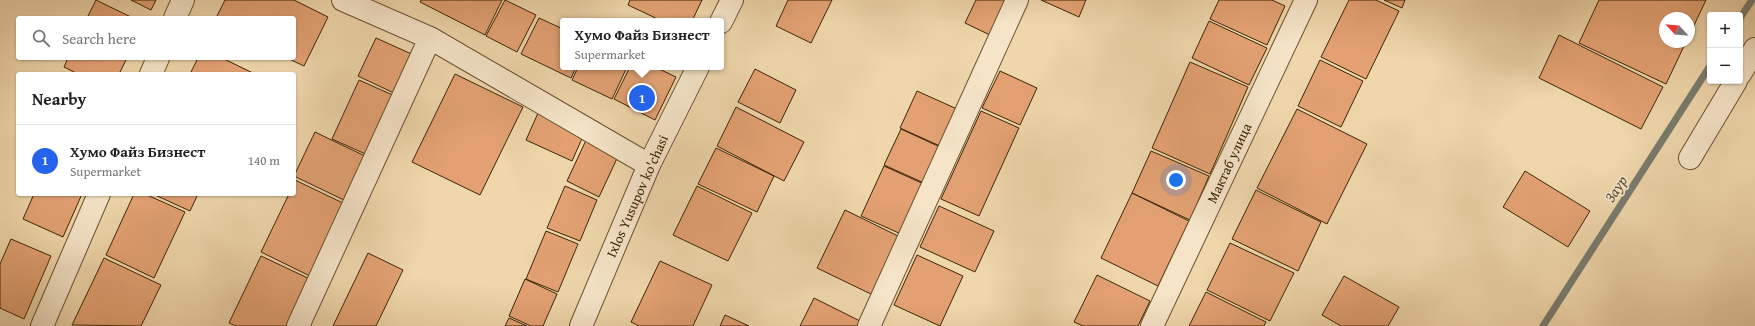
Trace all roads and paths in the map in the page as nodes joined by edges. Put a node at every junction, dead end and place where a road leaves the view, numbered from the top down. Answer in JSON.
{"nodes":[{"id":1,"x":183,"y":0,"type":"edge"},
{"id":2,"x":343,"y":0,"type":"edge"},
{"id":3,"x":732,"y":0,"type":"edge"},
{"id":4,"x":1017,"y":0,"type":"edge"},
{"id":5,"x":1306,"y":0,"type":"edge"},
{"id":6,"x":176,"y":16,"type":"edge"},
{"id":7,"x":723,"y":18,"type":"edge"},
{"id":8,"x":430,"y":38,"type":"junction"},
{"id":9,"x":1755,"y":49,"type":"edge"},
{"id":10,"x":157,"y":60,"type":"edge"},
{"id":11,"x":1743,"y":69,"type":"edge"},
{"id":12,"x":696,"y":70,"type":"edge"},
{"id":13,"x":152,"y":72,"type":"edge"},
{"id":14,"x":1734,"y":84,"type":"edge"},
{"id":15,"x":1690,"y":158,"type":"dead end"},
{"id":16,"x":649,"y":164,"type":"junction"},
{"id":17,"x":98,"y":196,"type":"edge"},
{"id":18,"x":584,"y":325,"type":"edge"},
{"id":19,"x":42,"y":326,"type":"edge"},
{"id":20,"x":298,"y":326,"type":"edge"},
{"id":21,"x":869,"y":326,"type":"edge"},
{"id":22,"x":1152,"y":326,"type":"edge"}],
"edges":[{"from":1,"to":6,"type":"street"},
{"from":2,"to":8,"type":"street"},
{"from":3,"to":7,"type":"street"},
{"from":4,"to":21,"type":"street"},
{"from":5,"to":22,"type":"street","name":"Мактаб улица"},
{"from":8,"to":16,"type":"street"},
{"from":8,"to":20,"type":"street"},
{"from":9,"to":11,"type":"street"},
{"from":10,"to":13,"type":"street"},
{"from":12,"to":16,"type":"street","name":"Ixlos Yusupov ko'chasi"},
{"from":14,"to":15,"type":"street"},
{"from":16,"to":18,"type":"street","name":"Ixlos Yusupov ko'chasi"},
{"from":17,"to":19,"type":"street"}]}
